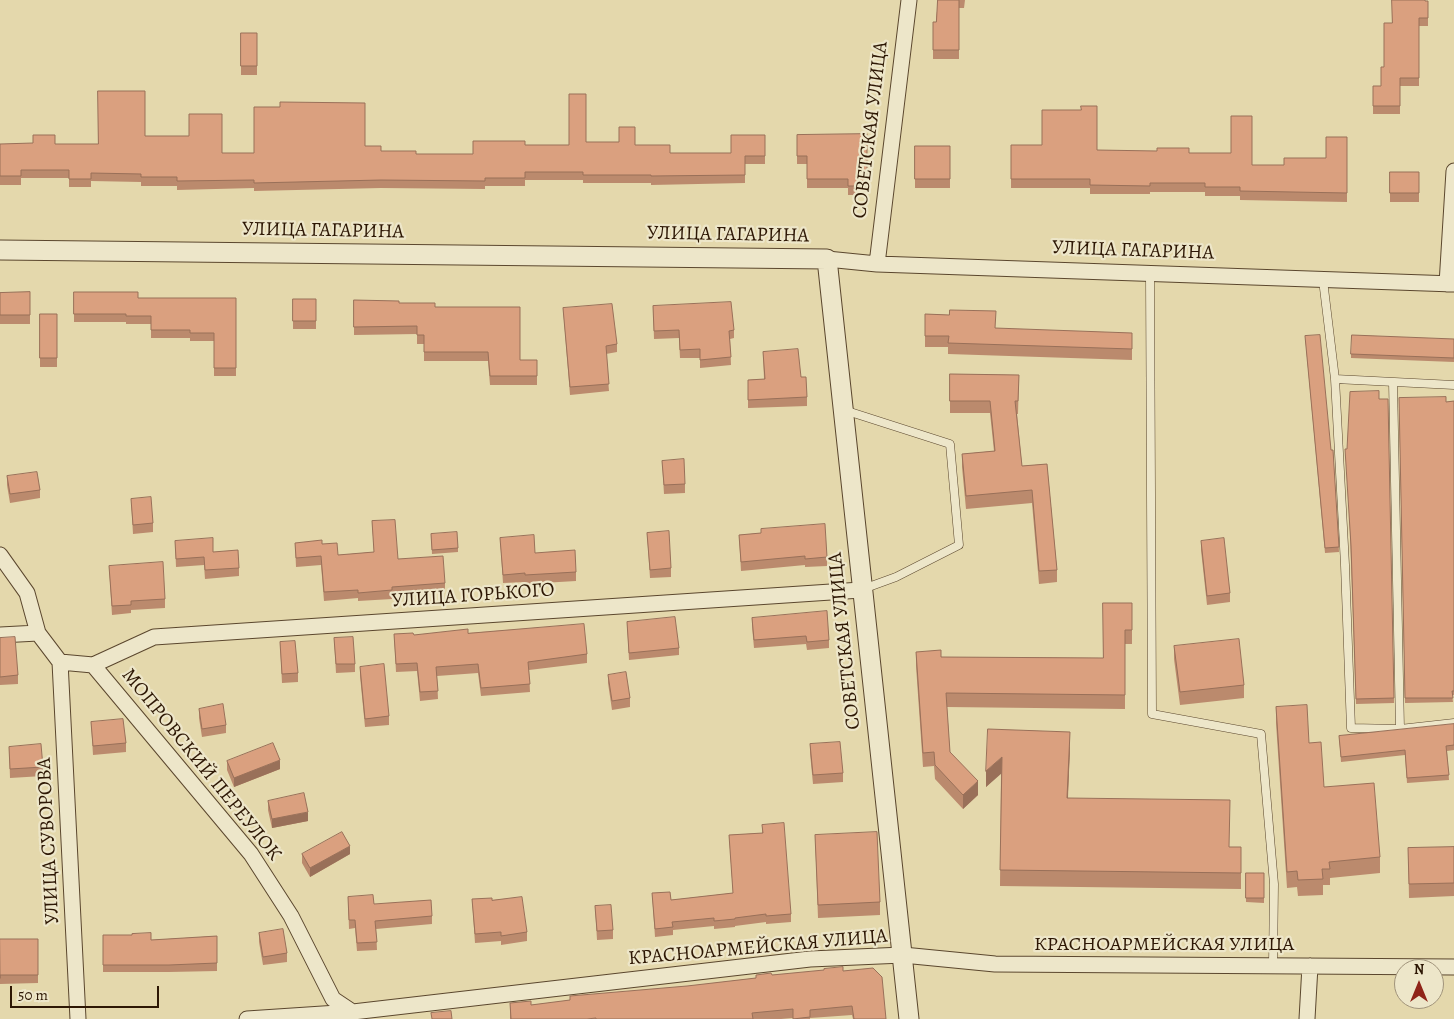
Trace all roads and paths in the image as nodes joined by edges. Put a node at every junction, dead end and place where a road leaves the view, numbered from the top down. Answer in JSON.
{"nodes":[{"id":1,"x":909,"y":0,"type":"edge"},
{"id":2,"x":1454,"y":171,"type":"edge"},
{"id":3,"x":0,"y":250,"type":"edge"},
{"id":4,"x":827,"y":259,"type":"junction"},
{"id":5,"x":877,"y":264,"type":"junction"},
{"id":6,"x":1150,"y":274,"type":"junction"},
{"id":7,"x":1323,"y":280,"type":"junction"},
{"id":8,"x":1451,"y":284,"type":"edge"},
{"id":9,"x":1335,"y":379,"type":"junction"},
{"id":10,"x":1393,"y":382,"type":"junction"},
{"id":11,"x":1454,"y":385,"type":"edge"},
{"id":12,"x":842,"y":409,"type":"junction"},
{"id":13,"x":0,"y":554,"type":"edge"},
{"id":14,"x":861,"y":590,"type":"junction"},
{"id":15,"x":38,"y":633,"type":"junction"},
{"id":16,"x":0,"y":635,"type":"edge"},
{"id":17,"x":60,"y":662,"type":"junction"},
{"id":18,"x":93,"y":665,"type":"junction"},
{"id":19,"x":1454,"y":723,"type":"edge"},
{"id":20,"x":1400,"y":729,"type":"junction"},
{"id":21,"x":903,"y":954,"type":"junction"},
{"id":22,"x":1273,"y":966,"type":"junction"},
{"id":23,"x":1310,"y":966,"type":"junction"},
{"id":24,"x":1454,"y":967,"type":"edge"},
{"id":25,"x":358,"y":1015,"type":"edge"},
{"id":26,"x":78,"y":1019,"type":"edge"},
{"id":27,"x":247,"y":1019,"type":"edge"},
{"id":28,"x":909,"y":1019,"type":"edge"},
{"id":29,"x":1307,"y":1019,"type":"edge"}],
"edges":[{"from":1,"to":5,"type":"street","name":"СОВЕТСКАЯ УЛИЦА"},
{"from":2,"to":8,"type":"street"},
{"from":3,"to":4,"type":"street","name":"УЛИЦА ГАГАРИНА"},
{"from":4,"to":5,"type":"street","name":"УЛИЦА ГАГАРИНА"},
{"from":4,"to":12,"type":"street","name":"СОВЕТСКАЯ УЛИЦА"},
{"from":5,"to":6,"type":"street","name":"УЛИЦА ГАГАРИНА"},
{"from":6,"to":7,"type":"street","name":"УЛИЦА ГАГАРИНА"},
{"from":6,"to":22,"type":"lane"},
{"from":7,"to":8,"type":"street","name":"УЛИЦА ГАГАРИНА"},
{"from":7,"to":9,"type":"lane"},
{"from":9,"to":10,"type":"lane"},
{"from":9,"to":20,"type":"lane"},
{"from":10,"to":11,"type":"lane"},
{"from":10,"to":20,"type":"lane"},
{"from":12,"to":14,"type":"street","name":"СОВЕТСКАЯ УЛИЦА"},
{"from":12,"to":14,"type":"lane"},
{"from":13,"to":15,"type":"street"},
{"from":14,"to":18,"type":"street","name":"УЛИЦА ГОРЬКОГО"},
{"from":14,"to":21,"type":"street","name":"СОВЕТСКАЯ УЛИЦА"},
{"from":15,"to":16,"type":"street"},
{"from":15,"to":17,"type":"street"},
{"from":17,"to":18,"type":"street","name":"МОПРОВСКИЙ ПЕРЕУЛОК"},
{"from":17,"to":26,"type":"street","name":"УЛИЦА СУВОРОВА"},
{"from":18,"to":25,"type":"street","name":"МОПРОВСКИЙ ПЕРЕУЛОК"},
{"from":19,"to":20,"type":"lane"},
{"from":21,"to":22,"type":"street","name":"КРАСНОАРМЕЙСКАЯ УЛИЦА"},
{"from":21,"to":25,"type":"street","name":"КРАСНОАРМЕЙСКАЯ УЛИЦА"},
{"from":21,"to":28,"type":"street","name":"СОВЕТСКАЯ УЛИЦА"},
{"from":22,"to":23,"type":"street","name":"КРАСНОАРМЕЙСКАЯ УЛИЦА"},
{"from":23,"to":24,"type":"street","name":"КРАСНОАРМЕЙСКАЯ УЛИЦА"},
{"from":23,"to":29,"type":"street"},
{"from":25,"to":27,"type":"street","name":"КРАСНОАРМЕЙСКАЯ УЛИЦА"}]}
